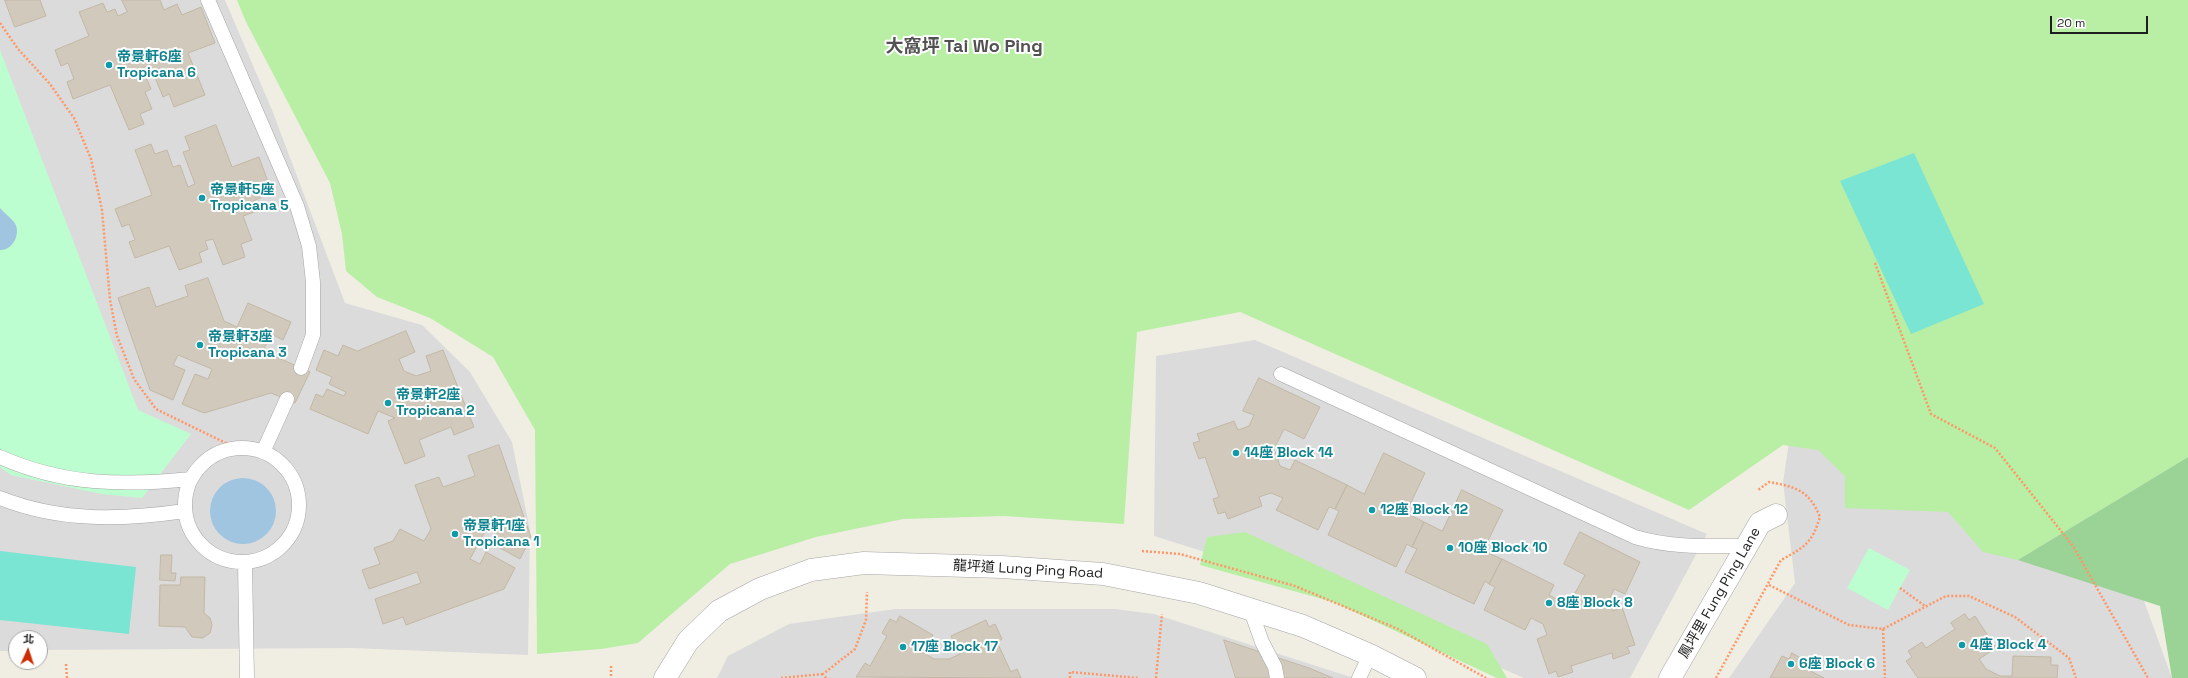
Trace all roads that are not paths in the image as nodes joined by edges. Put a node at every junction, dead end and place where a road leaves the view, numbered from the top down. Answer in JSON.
{"nodes":[{"id":1,"x":208,"y":0,"type":"edge"},
{"id":2,"x":301,"y":368,"type":"dead end"},
{"id":3,"x":1281,"y":374,"type":"dead end"},
{"id":4,"x":286,"y":399,"type":"dead end"},
{"id":5,"x":263,"y":452,"type":"junction"},
{"id":6,"x":0,"y":456,"type":"edge"},
{"id":7,"x":191,"y":479,"type":"junction"},
{"id":8,"x":0,"y":498,"type":"edge"},
{"id":9,"x":185,"y":511,"type":"junction"},
{"id":10,"x":1776,"y":515,"type":"dead end"},
{"id":11,"x":1746,"y":546,"type":"junction"},
{"id":12,"x":245,"y":563,"type":"junction"},
{"id":13,"x":1250,"y":608,"type":"junction"},
{"id":14,"x":1370,"y":655,"type":"junction"},
{"id":15,"x":247,"y":678,"type":"edge"},
{"id":16,"x":665,"y":678,"type":"edge"},
{"id":17,"x":1277,"y":678,"type":"edge"},
{"id":18,"x":1359,"y":678,"type":"edge"},
{"id":19,"x":1415,"y":678,"type":"edge"},
{"id":20,"x":1670,"y":678,"type":"edge"}],
"edges":[{"from":1,"to":2,"type":"lane"},
{"from":3,"to":11,"type":"lane"},
{"from":4,"to":5,"type":"lane"},
{"from":5,"to":7,"type":"lane"},
{"from":5,"to":12,"type":"lane"},
{"from":6,"to":7,"type":"lane"},
{"from":7,"to":9,"type":"lane"},
{"from":8,"to":9,"type":"lane"},
{"from":9,"to":12,"type":"lane"},
{"from":10,"to":11,"type":"street","name":"鳳坪里 Fung Ping Lane"},
{"from":11,"to":20,"type":"street","name":"鳳坪里 Fung Ping Lane"},
{"from":12,"to":15,"type":"lane"},
{"from":13,"to":14,"type":"street","name":"龍坪道 Lung Ping Road"},
{"from":13,"to":16,"type":"street","name":"龍坪道 Lung Ping Road"},
{"from":13,"to":17,"type":"lane"},
{"from":14,"to":18,"type":"lane"},
{"from":14,"to":19,"type":"street","name":"龍坪道 Lung Ping Road"}]}
